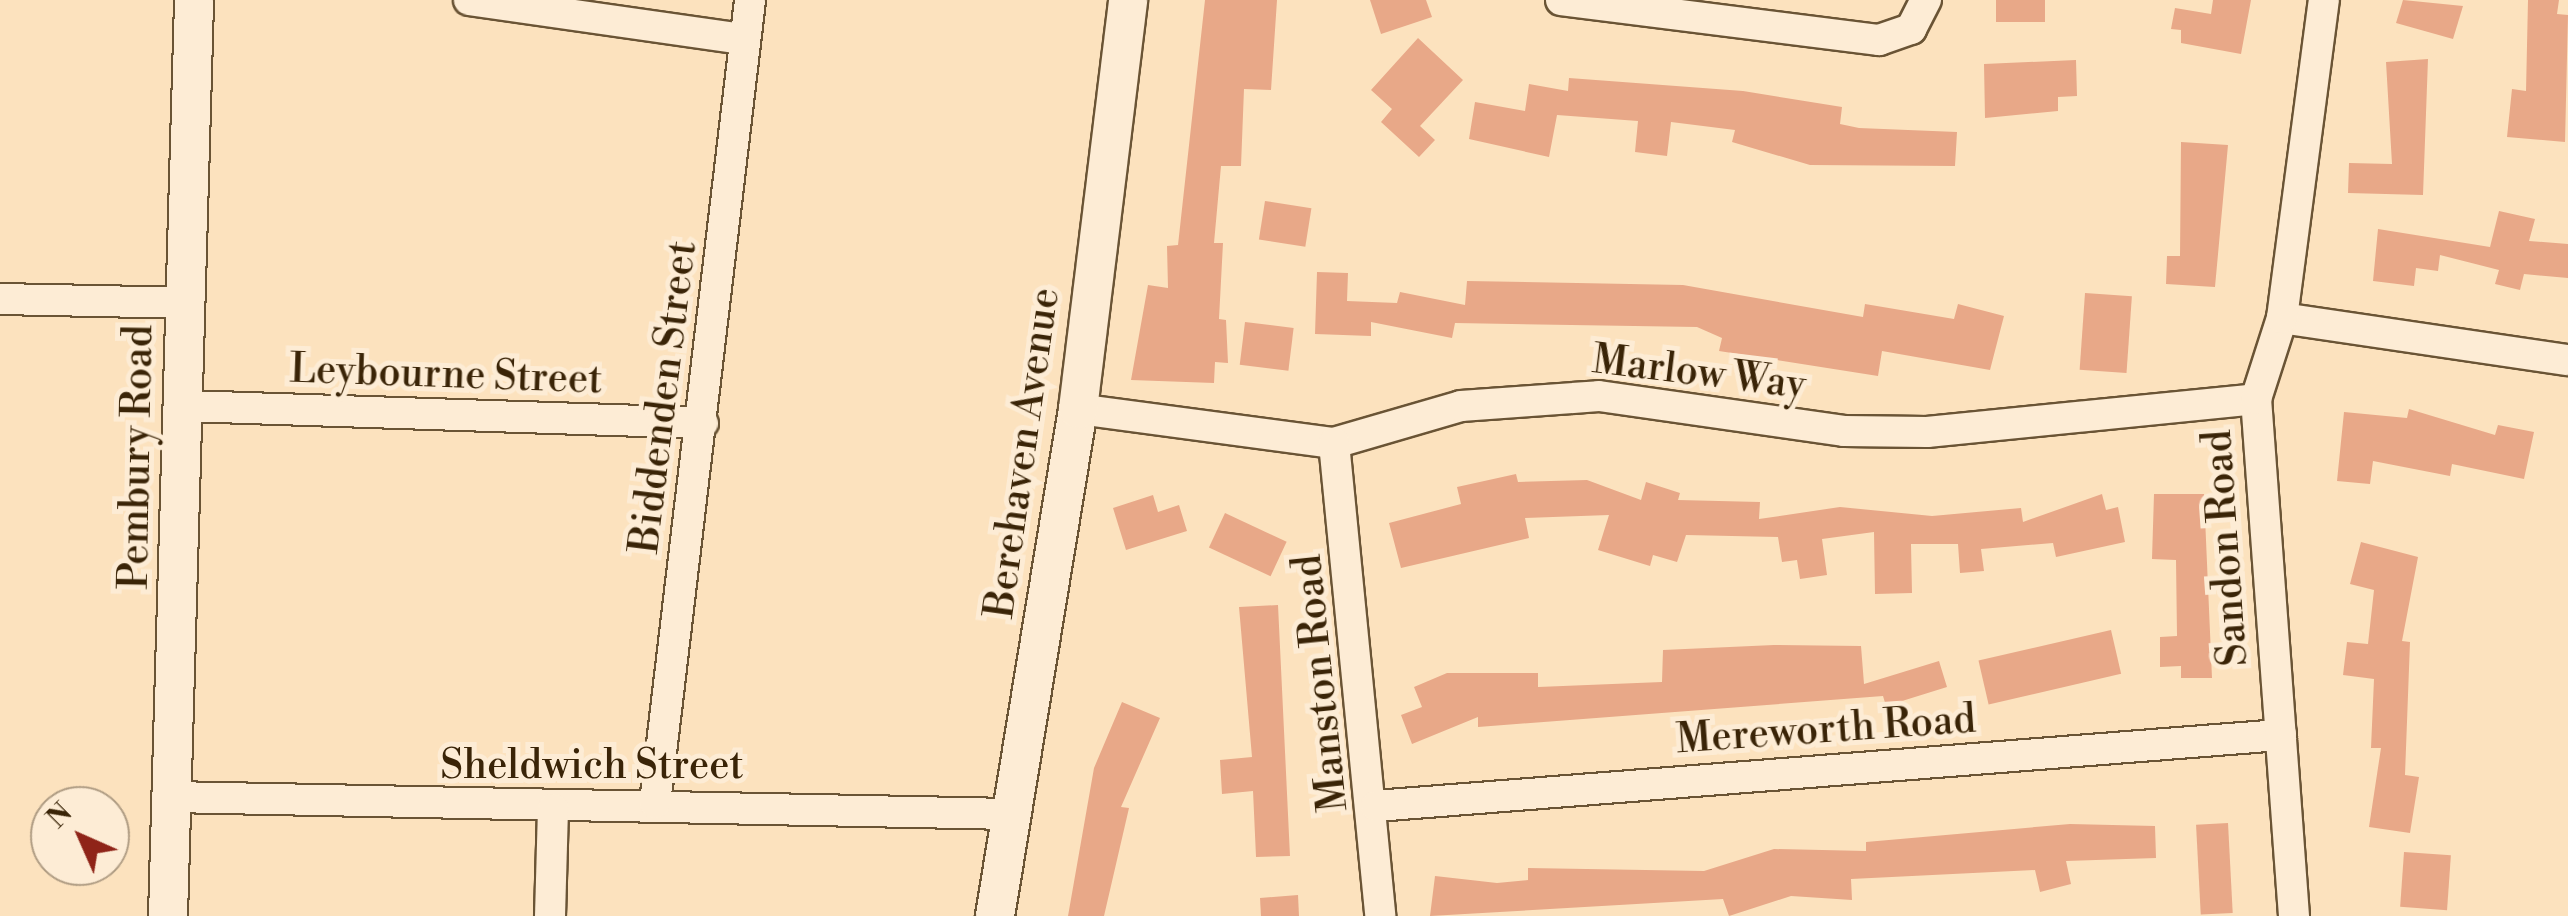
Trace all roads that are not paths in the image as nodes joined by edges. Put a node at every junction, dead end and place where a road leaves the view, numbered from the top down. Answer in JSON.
{"nodes":[{"id":1,"x":194,"y":0,"type":"edge"},
{"id":2,"x":469,"y":0,"type":"edge"},
{"id":3,"x":750,"y":0,"type":"edge"},
{"id":4,"x":1128,"y":0,"type":"edge"},
{"id":5,"x":1561,"y":0,"type":"edge"},
{"id":6,"x":1926,"y":0,"type":"edge"},
{"id":7,"x":2324,"y":0,"type":"edge"},
{"id":8,"x":744,"y":39,"type":"junction"},
{"id":9,"x":0,"y":299,"type":"edge"},
{"id":10,"x":185,"y":303,"type":"junction"},
{"id":11,"x":2282,"y":318,"type":"junction"},
{"id":12,"x":2568,"y":360,"type":"edge"},
{"id":13,"x":2256,"y":399,"type":"junction"},
{"id":14,"x":186,"y":406,"type":"junction"},
{"id":15,"x":1078,"y":409,"type":"junction"},
{"id":16,"x":703,"y":424,"type":"junction"},
{"id":17,"x":1334,"y":443,"type":"junction"},
{"id":18,"x":2281,"y":735,"type":"junction"},
{"id":19,"x":171,"y":797,"type":"junction"},
{"id":20,"x":655,"y":803,"type":"junction"},
{"id":21,"x":1376,"y":806,"type":"junction"},
{"id":22,"x":554,"y":809,"type":"junction"},
{"id":23,"x":1012,"y":814,"type":"junction"},
{"id":24,"x":168,"y":916,"type":"edge"},
{"id":25,"x":550,"y":916,"type":"edge"},
{"id":26,"x":995,"y":916,"type":"edge"},
{"id":27,"x":1380,"y":916,"type":"edge"},
{"id":28,"x":2294,"y":916,"type":"edge"}],
"edges":[{"from":1,"to":10,"type":"street","name":"Pembury Road"},
{"from":2,"to":8,"type":"street"},
{"from":3,"to":8,"type":"street","name":"Biddenden Street"},
{"from":4,"to":15,"type":"street","name":"Berehaven Avenue"},
{"from":5,"to":6,"type":"street"},
{"from":7,"to":11,"type":"street","name":"Sandon Road"},
{"from":8,"to":16,"type":"street","name":"Biddenden Street"},
{"from":9,"to":10,"type":"street"},
{"from":10,"to":14,"type":"street","name":"Pembury Road"},
{"from":11,"to":12,"type":"street"},
{"from":11,"to":13,"type":"street","name":"Sandon Road"},
{"from":13,"to":17,"type":"street","name":"Marlow Way"},
{"from":13,"to":18,"type":"street","name":"Sandon Road"},
{"from":14,"to":16,"type":"street","name":"Leybourne Street"},
{"from":14,"to":19,"type":"street","name":"Pembury Road"},
{"from":15,"to":17,"type":"street","name":"Marlow Way"},
{"from":15,"to":23,"type":"street","name":"Berehaven Avenue"},
{"from":16,"to":20,"type":"street","name":"Biddenden Street"},
{"from":17,"to":21,"type":"street","name":"Manston Road"},
{"from":18,"to":21,"type":"street","name":"Mereworth Road"},
{"from":18,"to":28,"type":"street","name":"Sandon Road"},
{"from":19,"to":22,"type":"street","name":"Sheldwich Street"},
{"from":19,"to":24,"type":"street","name":"Pembury Road"},
{"from":20,"to":22,"type":"street","name":"Sheldwich Street"},
{"from":20,"to":23,"type":"street","name":"Sheldwich Street"},
{"from":21,"to":27,"type":"street","name":"Manston Road"},
{"from":22,"to":25,"type":"street"},
{"from":23,"to":26,"type":"street","name":"Berehaven Avenue"}]}
